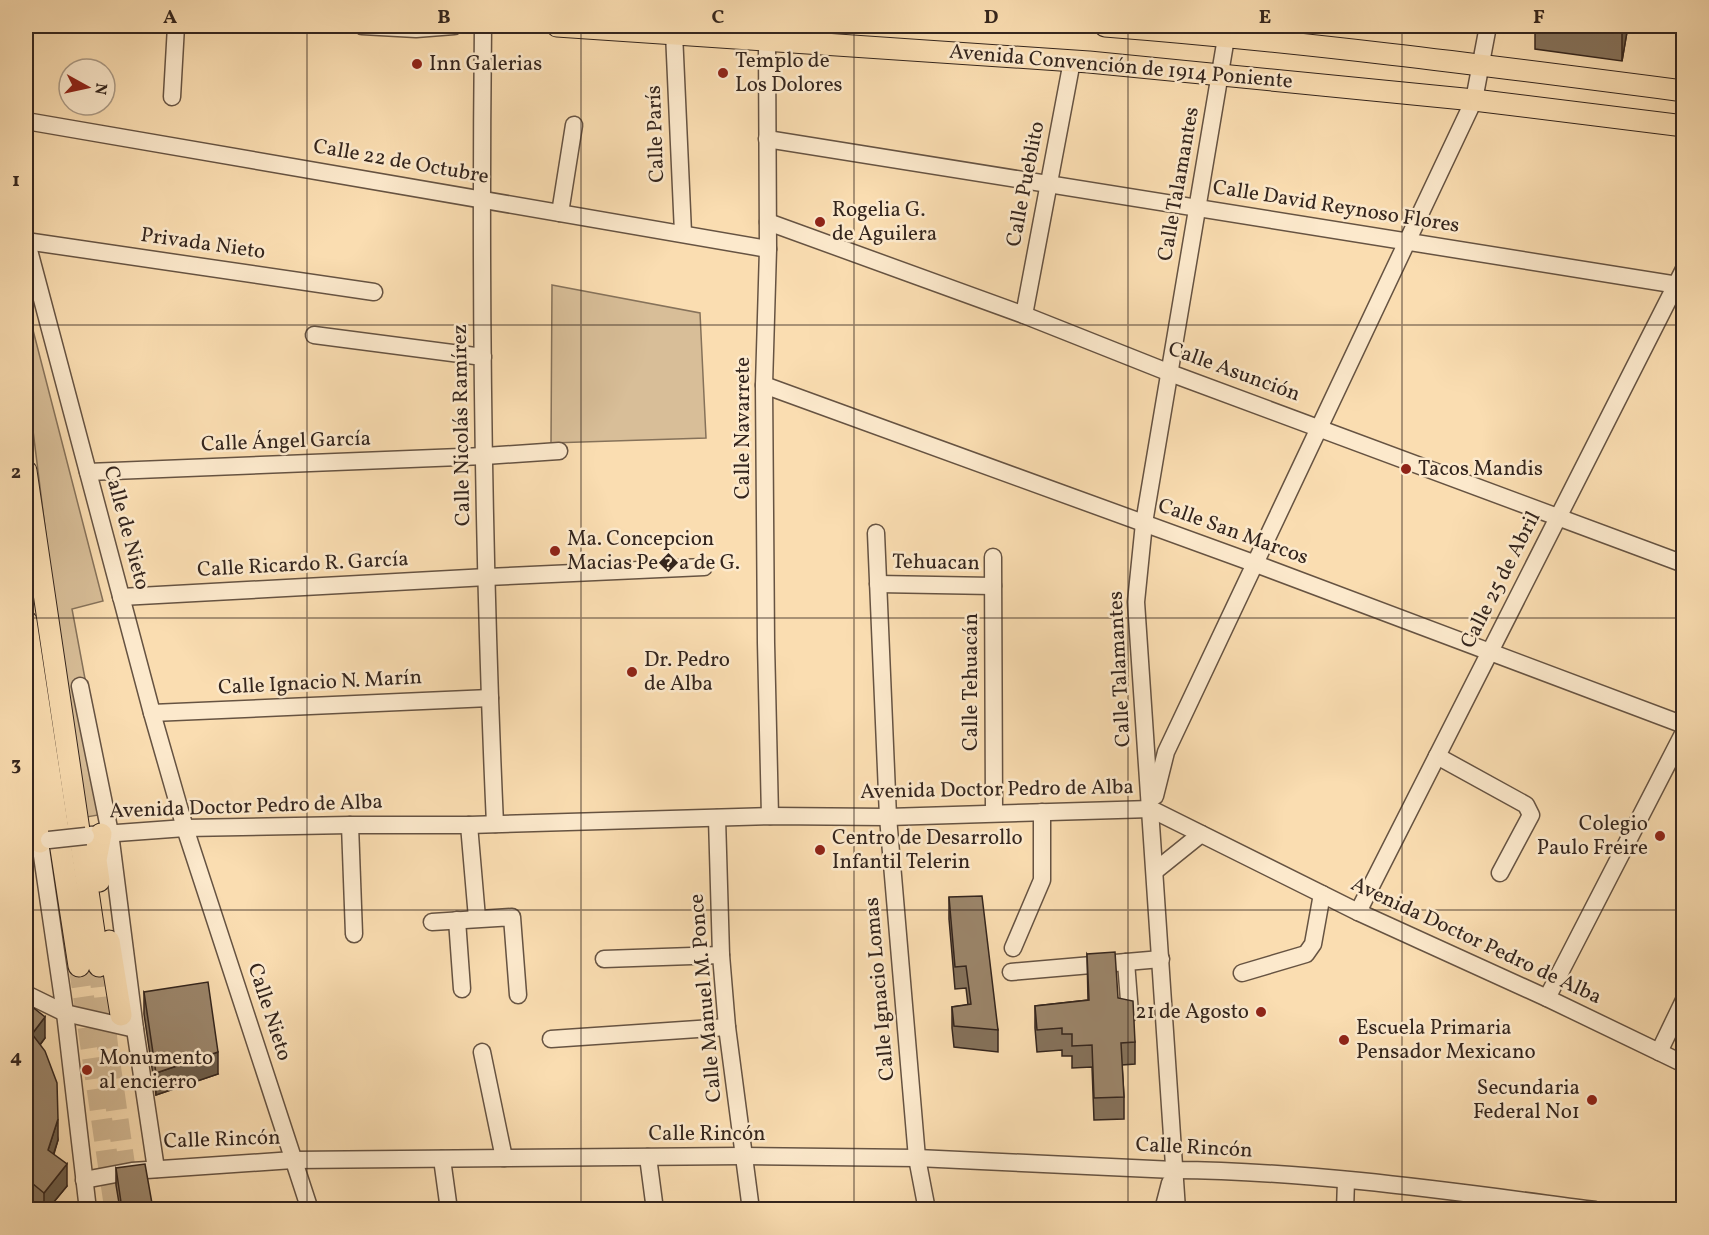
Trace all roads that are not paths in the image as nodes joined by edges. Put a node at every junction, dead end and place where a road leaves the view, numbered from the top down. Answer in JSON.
{"nodes":[{"id":1,"x":176,"y":26,"type":"edge"},
{"id":2,"x":362,"y":26,"type":"edge"},
{"id":3,"x":454,"y":26,"type":"edge"},
{"id":4,"x":483,"y":26,"type":"edge"},
{"id":5,"x":557,"y":26,"type":"edge"},
{"id":6,"x":1105,"y":26,"type":"edge"},
{"id":7,"x":1488,"y":26,"type":"edge"},
{"id":8,"x":1227,"y":30,"type":"edge"},
{"id":9,"x":674,"y":33,"type":"junction"},
{"id":10,"x":767,"y":40,"type":"junction"},
{"id":11,"x":1072,"y":61,"type":"junction"},
{"id":12,"x":1481,"y":65,"type":"junction"},
{"id":13,"x":1221,"y":74,"type":"junction"},
{"id":14,"x":1683,"y":91,"type":"edge"},
{"id":15,"x":172,"y":97,"type":"dead end"},
{"id":16,"x":1474,"y":100,"type":"junction"},
{"id":17,"x":26,"y":121,"type":"edge"},
{"id":18,"x":574,"y":125,"type":"dead end"},
{"id":19,"x":1683,"y":126,"type":"edge"},
{"id":20,"x":767,"y":139,"type":"junction"},
{"id":21,"x":1050,"y":183,"type":"junction"},
{"id":22,"x":481,"y":198,"type":"junction"},
{"id":23,"x":1197,"y":207,"type":"junction"},
{"id":24,"x":560,"y":213,"type":"junction"},
{"id":25,"x":768,"y":222,"type":"junction"},
{"id":26,"x":683,"y":233,"type":"junction"},
{"id":27,"x":26,"y":240,"type":"edge"},
{"id":28,"x":1408,"y":241,"type":"junction"},
{"id":29,"x":768,"y":249,"type":"junction"},
{"id":30,"x":1683,"y":269,"type":"edge"},
{"id":31,"x":1679,"y":285,"type":"edge"},
{"id":32,"x":374,"y":292,"type":"dead end"},
{"id":33,"x":1024,"y":315,"type":"junction"},
{"id":34,"x":314,"y":335,"type":"dead end"},
{"id":35,"x":483,"y":357,"type":"junction"},
{"id":36,"x":1170,"y":373,"type":"junction"},
{"id":37,"x":765,"y":386,"type":"junction"},
{"id":38,"x":1320,"y":427,"type":"junction"},
{"id":39,"x":559,"y":451,"type":"dead end"},
{"id":40,"x":485,"y":456,"type":"junction"},
{"id":41,"x":26,"y":471,"type":"edge"},
{"id":42,"x":88,"y":472,"type":"junction"},
{"id":43,"x":1558,"y":516,"type":"junction"},
{"id":44,"x":1144,"y":523,"type":"junction"},
{"id":45,"x":876,"y":533,"type":"dead end"},
{"id":46,"x":993,"y":557,"type":"dead end"},
{"id":47,"x":1256,"y":564,"type":"junction"},
{"id":48,"x":1683,"y":564,"type":"edge"},
{"id":49,"x":704,"y":567,"type":"dead end"},
{"id":50,"x":487,"y":577,"type":"junction"},
{"id":51,"x":878,"y":584,"type":"junction"},
{"id":52,"x":993,"y":586,"type":"junction"},
{"id":53,"x":122,"y":597,"type":"junction"},
{"id":54,"x":26,"y":621,"type":"edge"},
{"id":55,"x":1490,"y":651,"type":"junction"},
{"id":56,"x":80,"y":686,"type":"dead end"},
{"id":57,"x":490,"y":698,"type":"junction"},
{"id":58,"x":152,"y":713,"type":"junction"},
{"id":59,"x":1683,"y":725,"type":"edge"},
{"id":60,"x":26,"y":732,"type":"edge"},
{"id":61,"x":1683,"y":732,"type":"edge"},
{"id":62,"x":1146,"y":748,"type":"junction"},
{"id":63,"x":1166,"y":752,"type":"junction"},
{"id":64,"x":1437,"y":756,"type":"junction"},
{"id":65,"x":1151,"y":809,"type":"junction"},
{"id":66,"x":1042,"y":812,"type":"junction"},
{"id":67,"x":994,"y":813,"type":"junction"},
{"id":68,"x":770,"y":816,"type":"junction"},
{"id":69,"x":888,"y":817,"type":"junction"},
{"id":70,"x":717,"y":818,"type":"junction"},
{"id":71,"x":495,"y":824,"type":"junction"},
{"id":72,"x":350,"y":825,"type":"junction"},
{"id":73,"x":469,"y":825,"type":"junction"},
{"id":74,"x":185,"y":828,"type":"junction"},
{"id":75,"x":99,"y":834,"type":"junction"},
{"id":76,"x":1201,"y":834,"type":"junction"},
{"id":77,"x":38,"y":842,"type":"edge"},
{"id":78,"x":1155,"y":871,"type":"junction"},
{"id":79,"x":1500,"y":873,"type":"dead end"},
{"id":80,"x":1322,"y":894,"type":"junction"},
{"id":81,"x":1358,"y":912,"type":"junction"},
{"id":82,"x":477,"y":918,"type":"junction"},
{"id":83,"x":457,"y":920,"type":"junction"},
{"id":84,"x":432,"y":922,"type":"dead end"},
{"id":85,"x":354,"y":934,"type":"dead end"},
{"id":86,"x":1013,"y":948,"type":"dead end"},
{"id":87,"x":721,"y":955,"type":"junction"},
{"id":88,"x":604,"y":959,"type":"dead end"},
{"id":89,"x":1161,"y":959,"type":"junction"},
{"id":90,"x":1126,"y":962,"type":"junction"},
{"id":91,"x":1011,"y":972,"type":"dead end"},
{"id":92,"x":1242,"y":973,"type":"dead end"},
{"id":93,"x":462,"y":989,"type":"dead end"},
{"id":94,"x":26,"y":994,"type":"edge"},
{"id":95,"x":518,"y":995,"type":"dead end"},
{"id":96,"x":1547,"y":998,"type":"junction"},
{"id":97,"x":1683,"y":1000,"type":"edge"},
{"id":98,"x":1130,"y":1012,"type":"edge"},
{"id":99,"x":65,"y":1013,"type":"junction"},
{"id":100,"x":128,"y":1022,"type":"junction"},
{"id":101,"x":727,"y":1027,"type":"junction"},
{"id":102,"x":551,"y":1039,"type":"dead end"},
{"id":103,"x":482,"y":1052,"type":"dead end"},
{"id":104,"x":1659,"y":1052,"type":"junction"},
{"id":105,"x":1683,"y":1064,"type":"edge"},
{"id":106,"x":743,"y":1156,"type":"junction"},
{"id":107,"x":504,"y":1158,"type":"junction"},
{"id":108,"x":648,"y":1158,"type":"junction"},
{"id":109,"x":917,"y":1158,"type":"junction"},
{"id":110,"x":442,"y":1159,"type":"junction"},
{"id":111,"x":293,"y":1160,"type":"junction"},
{"id":112,"x":156,"y":1169,"type":"junction"},
{"id":113,"x":1174,"y":1170,"type":"junction"},
{"id":114,"x":84,"y":1180,"type":"junction"},
{"id":115,"x":1346,"y":1181,"type":"junction"},
{"id":116,"x":87,"y":1209,"type":"edge"},
{"id":117,"x":310,"y":1209,"type":"edge"},
{"id":118,"x":449,"y":1209,"type":"edge"},
{"id":119,"x":655,"y":1209,"type":"edge"},
{"id":120,"x":751,"y":1209,"type":"edge"},
{"id":121,"x":927,"y":1209,"type":"edge"},
{"id":122,"x":1163,"y":1209,"type":"edge"},
{"id":123,"x":1177,"y":1209,"type":"edge"},
{"id":124,"x":1345,"y":1209,"type":"edge"},
{"id":125,"x":1595,"y":1209,"type":"edge"}],
"edges":[{"from":1,"to":15,"type":"street"},
{"from":2,"to":3,"type":"street"},
{"from":4,"to":22,"type":"street","name":"Calle Nicolás Ramírez"},
{"from":5,"to":9,"type":"main road","name":"Avenida Convención de 1914 Poniente"},
{"from":6,"to":8,"type":"main road","name":"Avenida Convención de 1914 Poniente"},
{"from":7,"to":12,"type":"street"},
{"from":8,"to":12,"type":"main road","name":"Avenida Convención de 1914 Poniente"},
{"from":8,"to":13,"type":"street","name":"Calle Talamantes"},
{"from":9,"to":10,"type":"main road","name":"Avenida Convención de 1914 Poniente"},
{"from":9,"to":26,"type":"street","name":"Calle París"},
{"from":10,"to":11,"type":"main road","name":"Avenida Convención de 1914 Poniente"},
{"from":10,"to":20,"type":"street","name":"Calle Navarrete"},
{"from":11,"to":13,"type":"main road","name":"Avenida Convención de 1914 Poniente"},
{"from":11,"to":21,"type":"street","name":"Calle Pueblito"},
{"from":12,"to":14,"type":"main road","name":"Avenida Convención de 1914 Poniente"},
{"from":12,"to":16,"type":"street"},
{"from":13,"to":16,"type":"main road","name":"Avenida Convención de 1914 Poniente"},
{"from":13,"to":23,"type":"street","name":"Calle Talamantes"},
{"from":16,"to":19,"type":"main road","name":"Avenida Convención de 1914 Poniente"},
{"from":16,"to":28,"type":"street"},
{"from":17,"to":22,"type":"street","name":"Calle 22 de Octubre"},
{"from":18,"to":24,"type":"street"},
{"from":20,"to":21,"type":"street","name":"Calle David Reynoso Flores"},
{"from":20,"to":25,"type":"street","name":"Calle Navarrete"},
{"from":21,"to":23,"type":"street","name":"Calle David Reynoso Flores"},
{"from":21,"to":33,"type":"street","name":"Calle Pueblito"},
{"from":22,"to":24,"type":"street","name":"Calle 22 de Octubre"},
{"from":22,"to":35,"type":"street","name":"Calle Nicolás Ramírez"},
{"from":23,"to":28,"type":"street","name":"Calle David Reynoso Flores"},
{"from":23,"to":36,"type":"street","name":"Calle Talamantes"},
{"from":24,"to":26,"type":"street","name":"Calle 22 de Octubre"},
{"from":25,"to":29,"type":"street","name":"Calle Navarrete"},
{"from":25,"to":33,"type":"street","name":"Calle Asunción"},
{"from":26,"to":29,"type":"street","name":"Calle 22 de Octubre"},
{"from":27,"to":32,"type":"street","name":"Privada Nieto"},
{"from":27,"to":42,"type":"street","name":"Calle de Nieto"},
{"from":28,"to":31,"type":"street","name":"Calle David Reynoso Flores"},
{"from":28,"to":38,"type":"street"},
{"from":29,"to":37,"type":"street","name":"Calle Navarrete"},
{"from":30,"to":31,"type":"street","name":"Calle 25 de Abril"},
{"from":31,"to":43,"type":"street","name":"Calle 25 de Abril"},
{"from":33,"to":36,"type":"street","name":"Calle Asunción"},
{"from":34,"to":35,"type":"street"},
{"from":35,"to":40,"type":"street","name":"Calle Nicolás Ramírez"},
{"from":36,"to":38,"type":"street","name":"Calle Asunción"},
{"from":36,"to":44,"type":"street","name":"Calle Talamantes"},
{"from":37,"to":44,"type":"street","name":"Calle San Marcos"},
{"from":37,"to":68,"type":"street","name":"Calle Navarrete"},
{"from":38,"to":43,"type":"street","name":"Calle Asunción"},
{"from":38,"to":47,"type":"street"},
{"from":39,"to":40,"type":"street","name":"Calle Ángel García"},
{"from":40,"to":42,"type":"street","name":"Calle Ángel García"},
{"from":40,"to":50,"type":"street","name":"Calle Nicolás Ramírez"},
{"from":41,"to":54,"type":"main road"},
{"from":42,"to":53,"type":"street","name":"Calle de Nieto"},
{"from":43,"to":48,"type":"street","name":"Calle Asunción"},
{"from":43,"to":55,"type":"street","name":"Calle 25 de Abril"},
{"from":44,"to":47,"type":"street","name":"Calle San Marcos"},
{"from":44,"to":62,"type":"street","name":"Calle Talamantes"},
{"from":45,"to":51,"type":"street","name":"Calle Ignacio Lomas"},
{"from":46,"to":52,"type":"street","name":"Calle Tehuacán"},
{"from":47,"to":55,"type":"street","name":"Calle San Marcos"},
{"from":47,"to":63,"type":"street"},
{"from":49,"to":50,"type":"street","name":"Calle Ricardo R. García"},
{"from":50,"to":53,"type":"street","name":"Calle Ricardo R. García"},
{"from":50,"to":57,"type":"street","name":"Calle Nicolás Ramírez"},
{"from":51,"to":52,"type":"street","name":"Tehuacan"},
{"from":51,"to":69,"type":"street","name":"Calle Ignacio Lomas"},
{"from":52,"to":67,"type":"street","name":"Calle Tehuacán"},
{"from":53,"to":58,"type":"street","name":"Calle de Nieto"},
{"from":55,"to":59,"type":"street","name":"Calle San Marcos"},
{"from":55,"to":64,"type":"street","name":"Calle 25 de Abril"},
{"from":56,"to":75,"type":"street"},
{"from":57,"to":58,"type":"street","name":"Calle Ignacio N. Marín"},
{"from":57,"to":71,"type":"street","name":"Calle Nicolás Ramírez"},
{"from":58,"to":74,"type":"street","name":"Calle de Nieto"},
{"from":60,"to":77,"type":"main road"},
{"from":61,"to":96,"type":"street"},
{"from":62,"to":63,"type":"street"},
{"from":62,"to":65,"type":"street","name":"Calle Talamantes"},
{"from":63,"to":65,"type":"street"},
{"from":64,"to":79,"type":"street"},
{"from":64,"to":81,"type":"street","name":"Calle 25 de Abril"},
{"from":65,"to":66,"type":"street","name":"Avenida Doctor Pedro de Alba"},
{"from":65,"to":76,"type":"street","name":"Avenida Doctor Pedro de Alba"},
{"from":65,"to":78,"type":"street","name":"Calle Talamantes"},
{"from":66,"to":67,"type":"street","name":"Avenida Doctor Pedro de Alba"},
{"from":66,"to":86,"type":"street"},
{"from":67,"to":69,"type":"street","name":"Avenida Doctor Pedro de Alba"},
{"from":68,"to":69,"type":"street","name":"Avenida Doctor Pedro de Alba"},
{"from":68,"to":70,"type":"street","name":"Avenida Doctor Pedro de Alba"},
{"from":69,"to":109,"type":"street","name":"Calle Ignacio Lomas"},
{"from":70,"to":71,"type":"street","name":"Avenida Doctor Pedro de Alba"},
{"from":70,"to":87,"type":"street","name":"Calle Manuel M. Ponce"},
{"from":71,"to":73,"type":"street","name":"Avenida Doctor Pedro de Alba"},
{"from":72,"to":73,"type":"street","name":"Avenida Doctor Pedro de Alba"},
{"from":72,"to":74,"type":"street","name":"Avenida Doctor Pedro de Alba"},
{"from":72,"to":85,"type":"street"},
{"from":73,"to":82,"type":"street"},
{"from":74,"to":75,"type":"street","name":"Avenida Doctor Pedro de Alba"},
{"from":74,"to":111,"type":"street","name":"Calle Nieto"},
{"from":75,"to":77,"type":"street","name":"Avenida Doctor Pedro de Alba","bridge":true},
{"from":75,"to":100,"type":"main road"},
{"from":76,"to":78,"type":"street"},
{"from":76,"to":80,"type":"street","name":"Avenida Doctor Pedro de Alba"},
{"from":77,"to":99,"type":"street"},
{"from":78,"to":89,"type":"street","name":"Calle Talamantes"},
{"from":80,"to":81,"type":"street","name":"Avenida Doctor Pedro de Alba"},
{"from":80,"to":92,"type":"street"},
{"from":81,"to":96,"type":"street","name":"Avenida Doctor Pedro de Alba"},
{"from":82,"to":83,"type":"street"},
{"from":82,"to":95,"type":"street"},
{"from":83,"to":84,"type":"street"},
{"from":83,"to":93,"type":"street"},
{"from":87,"to":88,"type":"street"},
{"from":87,"to":101,"type":"street","name":"Calle Manuel M. Ponce"},
{"from":89,"to":90,"type":"street"},
{"from":89,"to":113,"type":"street","name":"Calle Talamantes"},
{"from":90,"to":91,"type":"street"},
{"from":90,"to":98,"type":"street"},
{"from":94,"to":99,"type":"street"},
{"from":96,"to":104,"type":"street","name":"Avenida Doctor Pedro de Alba"},
{"from":97,"to":104,"type":"street"},
{"from":99,"to":100,"type":"street"},
{"from":99,"to":114,"type":"street"},
{"from":100,"to":112,"type":"street","name":"Calle Rincón"},
{"from":101,"to":102,"type":"street"},
{"from":101,"to":106,"type":"street","name":"Calle Manuel M. Ponce"},
{"from":103,"to":107,"type":"street"},
{"from":104,"to":105,"type":"street","name":"Avenida Doctor Pedro de Alba"},
{"from":106,"to":108,"type":"street","name":"Calle Rincón"},
{"from":106,"to":109,"type":"street","name":"Calle Rincón"},
{"from":106,"to":120,"type":"street","name":"Calle Manuel M. Ponce"},
{"from":107,"to":108,"type":"street","name":"Calle Rincón"},
{"from":107,"to":110,"type":"street","name":"Calle Rincón"},
{"from":108,"to":119,"type":"street"},
{"from":109,"to":113,"type":"street","name":"Calle Rincón"},
{"from":109,"to":121,"type":"street","name":"Calle Ignacio Lomas"},
{"from":110,"to":111,"type":"street","name":"Calle Rincón"},
{"from":110,"to":118,"type":"street"},
{"from":111,"to":112,"type":"street","name":"Calle Rincón"},
{"from":111,"to":117,"type":"street","name":"Calle Nieto"},
{"from":112,"to":114,"type":"street"},
{"from":113,"to":115,"type":"street","name":"Calle Rincón"},
{"from":113,"to":122,"type":"street"},
{"from":113,"to":123,"type":"street","name":"Calle Talamantes"},
{"from":114,"to":116,"type":"street"},
{"from":115,"to":124,"type":"street"},
{"from":115,"to":125,"type":"street","name":"Calle Rincón"}]}
